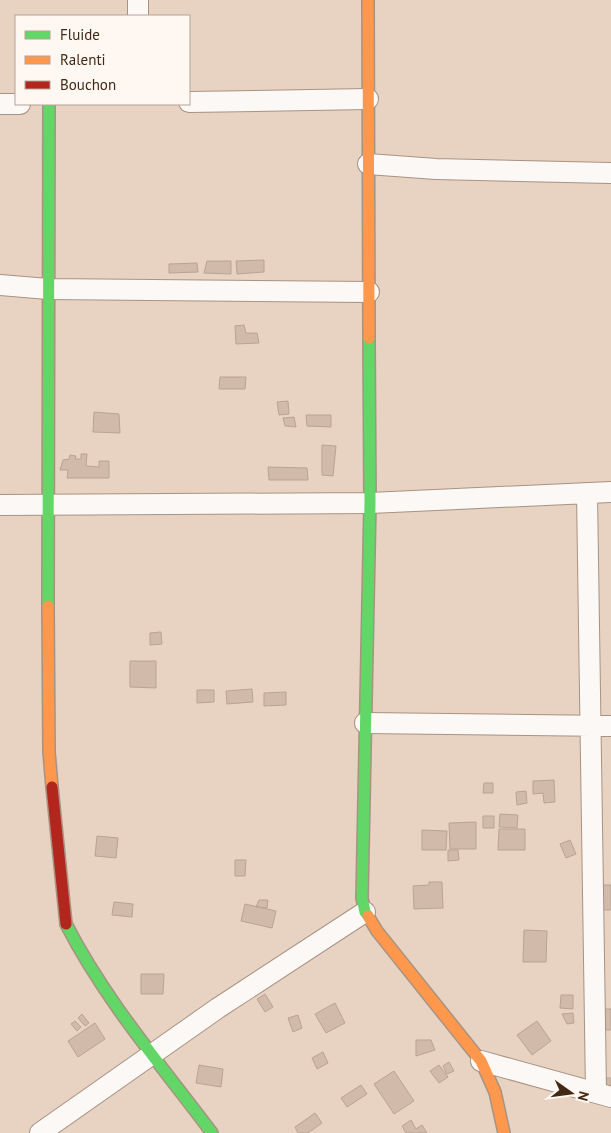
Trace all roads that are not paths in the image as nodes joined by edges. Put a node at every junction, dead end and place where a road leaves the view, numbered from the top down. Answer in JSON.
{"nodes":[{"id":1,"x":138,"y":0,"type":"edge"},
{"id":2,"x":368,"y":0,"type":"edge"},
{"id":3,"x":138,"y":15,"type":"edge"},
{"id":4,"x":368,"y":99,"type":"junction"},
{"id":5,"x":190,"y":102,"type":"edge"},
{"id":6,"x":0,"y":104,"type":"edge"},
{"id":7,"x":15,"y":104,"type":"edge"},
{"id":8,"x":49,"y":105,"type":"edge"},
{"id":9,"x":368,"y":164,"type":"junction"},
{"id":10,"x":611,"y":172,"type":"edge"},
{"id":11,"x":0,"y":285,"type":"edge"},
{"id":12,"x":48,"y":289,"type":"junction"},
{"id":13,"x":369,"y":292,"type":"junction"},
{"id":14,"x":611,"y":492,"type":"edge"},
{"id":15,"x":587,"y":493,"type":"junction"},
{"id":16,"x":370,"y":503,"type":"junction"},
{"id":17,"x":0,"y":505,"type":"edge"},
{"id":18,"x":48,"y":505,"type":"junction"},
{"id":19,"x":365,"y":722,"type":"junction"},
{"id":20,"x":590,"y":726,"type":"junction"},
{"id":21,"x":611,"y":726,"type":"edge"},
{"id":22,"x":365,"y":912,"type":"junction"},
{"id":23,"x":152,"y":1053,"type":"junction"},
{"id":24,"x":481,"y":1060,"type":"junction"},
{"id":25,"x":603,"y":1094,"type":"edge"},
{"id":26,"x":40,"y":1133,"type":"edge"},
{"id":27,"x":212,"y":1133,"type":"edge"},
{"id":28,"x":504,"y":1133,"type":"edge"}],
"edges":[{"from":1,"to":3,"type":"street"},
{"from":2,"to":4,"type":"street"},
{"from":4,"to":5,"type":"street"},
{"from":4,"to":9,"type":"street"},
{"from":6,"to":7,"type":"street"},
{"from":8,"to":12,"type":"street"},
{"from":9,"to":10,"type":"street"},
{"from":9,"to":13,"type":"street"},
{"from":11,"to":12,"type":"street"},
{"from":12,"to":13,"type":"street"},
{"from":12,"to":18,"type":"street"},
{"from":13,"to":16,"type":"street"},
{"from":14,"to":15,"type":"street"},
{"from":15,"to":16,"type":"street"},
{"from":15,"to":20,"type":"street"},
{"from":16,"to":18,"type":"street"},
{"from":16,"to":19,"type":"street"},
{"from":17,"to":18,"type":"street"},
{"from":18,"to":23,"type":"street"},
{"from":19,"to":20,"type":"street"},
{"from":19,"to":22,"type":"street"},
{"from":20,"to":21,"type":"street"},
{"from":20,"to":25,"type":"street"},
{"from":22,"to":23,"type":"street"},
{"from":22,"to":24,"type":"street"},
{"from":23,"to":26,"type":"street"},
{"from":23,"to":27,"type":"street"},
{"from":24,"to":25,"type":"street"},
{"from":24,"to":28,"type":"street"}]}
